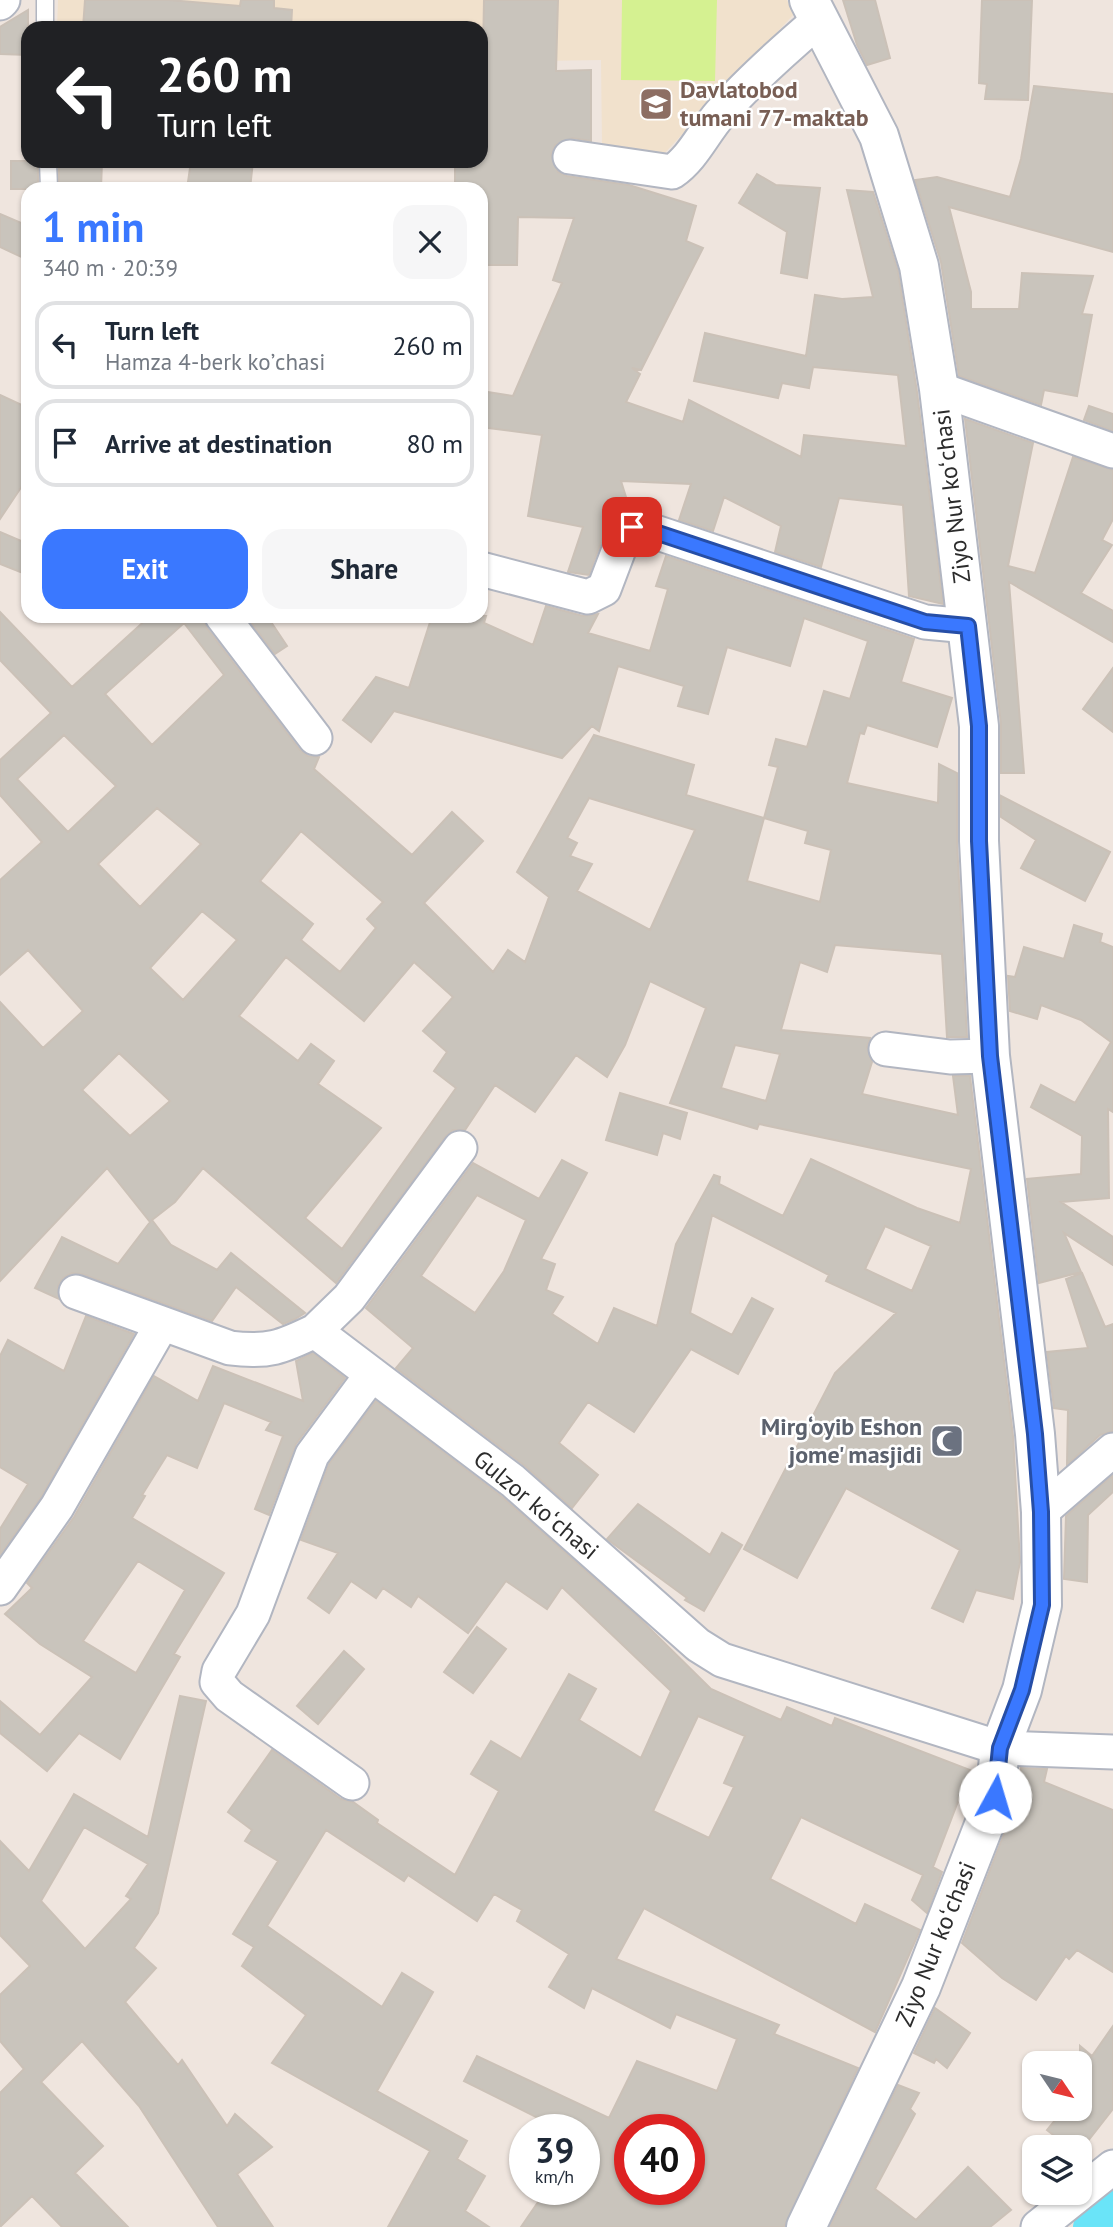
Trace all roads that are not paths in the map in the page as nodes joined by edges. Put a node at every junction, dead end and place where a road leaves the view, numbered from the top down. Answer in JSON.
{"nodes":[{"id":1,"x":45,"y":0,"type":"edge"},
{"id":2,"x":814,"y":10,"type":"edge"},
{"id":3,"x":46,"y":21,"type":"edge"},
{"id":4,"x":570,"y":157,"type":"dead end"},
{"id":5,"x":939,"y":389,"type":"junction"},
{"id":6,"x":1113,"y":452,"type":"edge"},
{"id":7,"x":488,"y":571,"type":"edge"},
{"id":8,"x":227,"y":623,"type":"edge"},
{"id":9,"x":968,"y":626,"type":"junction"},
{"id":10,"x":314,"y":738,"type":"dead end"},
{"id":11,"x":886,"y":1049,"type":"dead end"},
{"id":12,"x":990,"y":1056,"type":"junction"},
{"id":13,"x":460,"y":1148,"type":"dead end"},
{"id":14,"x":76,"y":1292,"type":"dead end"},
{"id":15,"x":162,"y":1324,"type":"junction"},
{"id":16,"x":315,"y":1331,"type":"junction"},
{"id":17,"x":372,"y":1374,"type":"junction"},
{"id":18,"x":1113,"y":1450,"type":"edge"},
{"id":19,"x":1041,"y":1512,"type":"junction"},
{"id":20,"x":0,"y":1588,"type":"edge"},
{"id":21,"x":1000,"y":1748,"type":"junction"},
{"id":22,"x":1113,"y":1752,"type":"edge"},
{"id":23,"x":352,"y":1783,"type":"dead end"},
{"id":24,"x":1113,"y":2167,"type":"edge"},
{"id":25,"x":806,"y":2227,"type":"edge"},
{"id":26,"x":1038,"y":2227,"type":"edge"}],
"edges":[{"from":1,"to":3,"type":"lane"},
{"from":2,"to":4,"type":"street"},
{"from":2,"to":5,"type":"street","name":"Ziyo Nur koʻchasi"},
{"from":5,"to":6,"type":"street"},
{"from":5,"to":9,"type":"street","name":"Ziyo Nur koʻchasi"},
{"from":7,"to":9,"type":"street"},
{"from":8,"to":10,"type":"street"},
{"from":9,"to":12,"type":"street","name":"Ziyo Nur koʻchasi"},
{"from":11,"to":12,"type":"street"},
{"from":12,"to":19,"type":"street","name":"Ziyo Nur koʻchasi"},
{"from":13,"to":16,"type":"street"},
{"from":14,"to":15,"type":"street"},
{"from":15,"to":16,"type":"street"},
{"from":15,"to":20,"type":"street"},
{"from":16,"to":17,"type":"street","name":"Gulzor koʻchasi"},
{"from":17,"to":21,"type":"street","name":"Gulzor koʻchasi"},
{"from":17,"to":23,"type":"street"},
{"from":18,"to":19,"type":"street"},
{"from":19,"to":21,"type":"street","name":"Ziyo Nur koʻchasi"},
{"from":21,"to":22,"type":"street","name":"Gulzor koʻchasi"},
{"from":21,"to":25,"type":"street","name":"Ziyo Nur koʻchasi"},
{"from":24,"to":26,"type":"street"}]}
